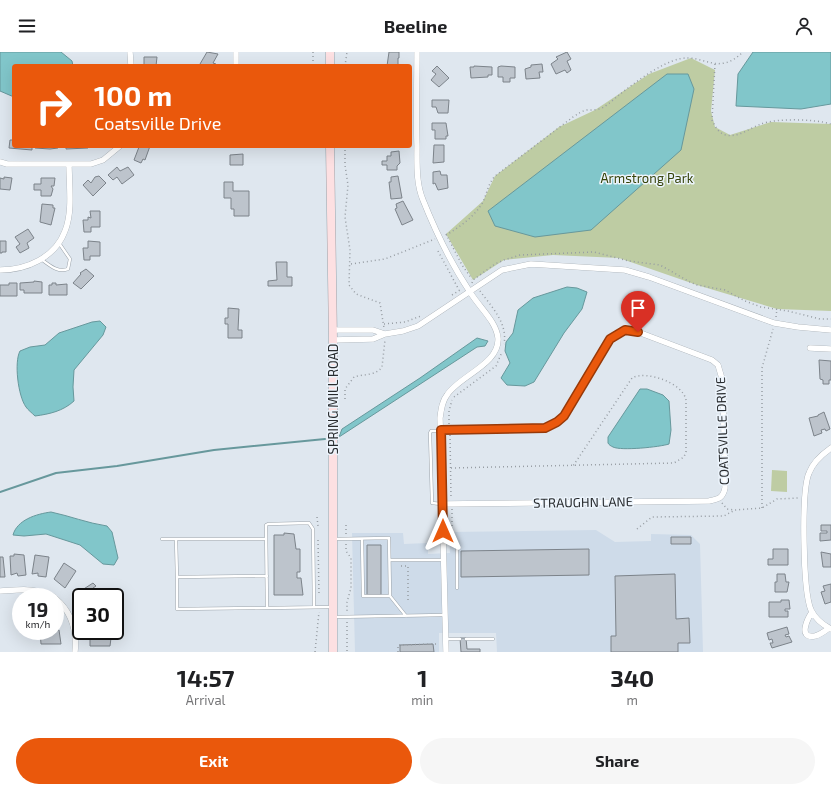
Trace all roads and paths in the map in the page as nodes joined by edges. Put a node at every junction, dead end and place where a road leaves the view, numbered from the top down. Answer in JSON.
{"nodes":[{"id":1,"x":130,"y":52,"type":"edge"},
{"id":2,"x":236,"y":52,"type":"edge"},
{"id":3,"x":313,"y":52,"type":"edge"},
{"id":4,"x":330,"y":52,"type":"edge"},
{"id":5,"x":347,"y":52,"type":"edge"},
{"id":6,"x":417,"y":52,"type":"edge"},
{"id":7,"x":742,"y":52,"type":"edge"},
{"id":8,"x":130,"y":64,"type":"edge"},
{"id":9,"x":236,"y":64,"type":"edge"},
{"id":10,"x":313,"y":64,"type":"edge"},
{"id":11,"x":330,"y":64,"type":"edge"},
{"id":12,"x":345,"y":64,"type":"edge"},
{"id":13,"x":715,"y":64,"type":"junction"},
{"id":14,"x":831,"y":124,"type":"edge"},
{"id":15,"x":118,"y":148,"type":"edge"},
{"id":16,"x":330,"y":148,"type":"edge"},
{"id":17,"x":344,"y":148,"type":"edge"},
{"id":18,"x":0,"y":162,"type":"edge"},
{"id":19,"x":69,"y":164,"type":"junction"},
{"id":20,"x":446,"y":234,"type":"junction"},
{"id":21,"x":439,"y":237,"type":"junction"},
{"id":22,"x":59,"y":243,"type":"junction"},
{"id":23,"x":437,"y":247,"type":"dead end"},
{"id":24,"x":41,"y":259,"type":"junction"},
{"id":25,"x":351,"y":264,"type":"junction"},
{"id":26,"x":0,"y":270,"type":"edge"},
{"id":27,"x":474,"y":282,"type":"junction"},
{"id":28,"x":468,"y":289,"type":"junction"},
{"id":29,"x":459,"y":290,"type":"junction"},
{"id":30,"x":449,"y":297,"type":"dead end"},
{"id":31,"x":777,"y":309,"type":"junction"},
{"id":32,"x":426,"y":313,"type":"dead end"},
{"id":33,"x":831,"y":318,"type":"edge"},
{"id":34,"x":774,"y":323,"type":"junction"},
{"id":35,"x":384,"y":324,"type":"junction"},
{"id":36,"x":333,"y":330,"type":"junction"},
{"id":37,"x":831,"y":330,"type":"edge"},
{"id":38,"x":385,"y":334,"type":"junction"},
{"id":39,"x":333,"y":340,"type":"junction"},
{"id":40,"x":810,"y":348,"type":"dead end"},
{"id":41,"x":831,"y":349,"type":"edge"},
{"id":42,"x":345,"y":399,"type":"dead end"},
{"id":43,"x":441,"y":430,"type":"junction"},
{"id":44,"x":450,"y":430,"type":"junction"},
{"id":45,"x":831,"y":448,"type":"edge"},
{"id":46,"x":573,"y":466,"type":"junction"},
{"id":47,"x":451,"y":468,"type":"junction"},
{"id":48,"x":721,"y":498,"type":"junction"},
{"id":49,"x":805,"y":498,"type":"junction"},
{"id":50,"x":443,"y":504,"type":"junction"},
{"id":51,"x":452,"y":504,"type":"junction"},
{"id":52,"x":762,"y":508,"type":"junction"},
{"id":53,"x":735,"y":510,"type":"junction"},
{"id":54,"x":346,"y":525,"type":"dead end"},
{"id":55,"x":637,"y":529,"type":"dead end"},
{"id":56,"x":452,"y":536,"type":"dead end"},
{"id":57,"x":162,"y":539,"type":"dead end"},
{"id":58,"x":176,"y":539,"type":"junction"},
{"id":59,"x":266,"y":539,"type":"junction"},
{"id":60,"x":334,"y":539,"type":"junction"},
{"id":61,"x":346,"y":539,"type":"junction"},
{"id":62,"x":362,"y":539,"type":"junction"},
{"id":63,"x":457,"y":545,"type":"dead end"},
{"id":64,"x":390,"y":560,"type":"junction"},
{"id":65,"x":443,"y":560,"type":"junction"},
{"id":66,"x":401,"y":566,"type":"dead end"},
{"id":67,"x":267,"y":576,"type":"junction"},
{"id":68,"x":177,"y":577,"type":"junction"},
{"id":69,"x":457,"y":588,"type":"dead end"},
{"id":70,"x":12,"y":591,"type":"edge"},
{"id":71,"x":0,"y":592,"type":"edge"},
{"id":72,"x":390,"y":596,"type":"junction"},
{"id":73,"x":408,"y":603,"type":"dead end"},
{"id":74,"x":314,"y":607,"type":"junction"},
{"id":75,"x":334,"y":607,"type":"junction"},
{"id":76,"x":64,"y":608,"type":"edge"},
{"id":77,"x":267,"y":608,"type":"junction"},
{"id":78,"x":812,"y":612,"type":"junction"},
{"id":79,"x":444,"y":615,"type":"junction"},
{"id":80,"x":406,"y":616,"type":"junction"},
{"id":81,"x":334,"y":617,"type":"junction"},
{"id":82,"x":346,"y":617,"type":"junction"},
{"id":83,"x":830,"y":629,"type":"edge"},
{"id":84,"x":445,"y":639,"type":"junction"},
{"id":85,"x":460,"y":639,"type":"dead end"},
{"id":86,"x":466,"y":639,"type":"dead end"},
{"id":87,"x":493,"y":639,"type":"dead end"},
{"id":88,"x":437,"y":644,"type":"dead end"},
{"id":89,"x":75,"y":652,"type":"edge"},
{"id":90,"x":333,"y":652,"type":"edge"},
{"id":91,"x":347,"y":652,"type":"edge"},
{"id":92,"x":398,"y":652,"type":"edge"},
{"id":93,"x":446,"y":652,"type":"edge"}],
"edges":[{"from":1,"to":8,"type":"street"},
{"from":2,"to":9,"type":"street"},
{"from":3,"to":10,"type":"path"},
{"from":4,"to":11,"type":"street"},
{"from":5,"to":12,"type":"path"},
{"from":6,"to":21,"type":"street"},
{"from":7,"to":13,"type":"path"},
{"from":13,"to":14,"type":"path"},
{"from":13,"to":20,"type":"path"},
{"from":15,"to":19,"type":"street"},
{"from":16,"to":36,"type":"street","name":"SPRING MILL ROAD"},
{"from":17,"to":25,"type":"path"},
{"from":18,"to":19,"type":"street"},
{"from":19,"to":22,"type":"street"},
{"from":20,"to":21,"type":"path"},
{"from":20,"to":27,"type":"path"},
{"from":21,"to":25,"type":"path"},
{"from":21,"to":28,"type":"street"},
{"from":22,"to":24,"type":"street"},
{"from":22,"to":24,"type":"lane"},
{"from":23,"to":29,"type":"path"},
{"from":24,"to":26,"type":"street"},
{"from":25,"to":35,"type":"path"},
{"from":27,"to":28,"type":"street"},
{"from":27,"to":28,"type":"path"},
{"from":27,"to":31,"type":"path"},
{"from":27,"to":34,"type":"street"},
{"from":27,"to":44,"type":"path"},
{"from":28,"to":29,"type":"path"},
{"from":28,"to":38,"type":"street"},
{"from":28,"to":43,"type":"street"},
{"from":29,"to":30,"type":"path"},
{"from":31,"to":33,"type":"path"},
{"from":31,"to":34,"type":"path"},
{"from":32,"to":35,"type":"path"},
{"from":34,"to":37,"type":"street"},
{"from":34,"to":52,"type":"path"},
{"from":35,"to":38,"type":"path"},
{"from":36,"to":38,"type":"street"},
{"from":36,"to":39,"type":"street","name":"SPRING MILL ROAD"},
{"from":38,"to":39,"type":"street"},
{"from":38,"to":42,"type":"path"},
{"from":39,"to":60,"type":"street","name":"SPRING MILL ROAD"},
{"from":40,"to":41,"type":"street"},
{"from":43,"to":44,"type":"street","name":"COATSVILLE DRIVE"},
{"from":43,"to":50,"type":"street"},
{"from":43,"to":50,"type":"lane"},
{"from":44,"to":47,"type":"path"},
{"from":44,"to":48,"type":"street","name":"COATSVILLE DRIVE"},
{"from":45,"to":49,"type":"street"},
{"from":46,"to":46,"type":"path"},
{"from":46,"to":47,"type":"path"},
{"from":47,"to":51,"type":"path"},
{"from":48,"to":51,"type":"street","name":"STRAUGHN LANE"},
{"from":48,"to":53,"type":"path"},
{"from":49,"to":52,"type":"path"},
{"from":49,"to":78,"type":"street"},
{"from":50,"to":51,"type":"street","name":"STRAUGHN LANE"},
{"from":50,"to":65,"type":"street"},
{"from":51,"to":56,"type":"path"},
{"from":52,"to":53,"type":"path"},
{"from":53,"to":55,"type":"path"},
{"from":54,"to":61,"type":"path"},
{"from":57,"to":58,"type":"lane"},
{"from":58,"to":59,"type":"lane"},
{"from":58,"to":68,"type":"lane"},
{"from":59,"to":67,"type":"lane"},
{"from":59,"to":74,"type":"lane"},
{"from":60,"to":61,"type":"lane"},
{"from":60,"to":75,"type":"street","name":"SPRING MILL ROAD"},
{"from":61,"to":62,"type":"lane"},
{"from":61,"to":82,"type":"path"},
{"from":62,"to":64,"type":"lane"},
{"from":62,"to":72,"type":"lane"},
{"from":63,"to":69,"type":"lane"},
{"from":64,"to":65,"type":"lane"},
{"from":64,"to":72,"type":"lane"},
{"from":65,"to":79,"type":"street"},
{"from":66,"to":73,"type":"path"},
{"from":67,"to":68,"type":"lane"},
{"from":67,"to":77,"type":"lane"},
{"from":68,"to":77,"type":"lane"},
{"from":70,"to":71,"type":"street"},
{"from":72,"to":80,"type":"lane"},
{"from":74,"to":75,"type":"lane"},
{"from":74,"to":77,"type":"lane"},
{"from":75,"to":81,"type":"street","name":"SPRING MILL ROAD"},
{"from":76,"to":89,"type":"street"},
{"from":78,"to":83,"type":"street"},
{"from":78,"to":83,"type":"street"},
{"from":79,"to":80,"type":"lane"},
{"from":79,"to":84,"type":"street"},
{"from":80,"to":82,"type":"lane"},
{"from":81,"to":82,"type":"lane"},
{"from":81,"to":90,"type":"street","name":"SPRING MILL ROAD"},
{"from":82,"to":91,"type":"path"},
{"from":84,"to":85,"type":"lane"},
{"from":84,"to":93,"type":"street"},
{"from":86,"to":87,"type":"lane"},
{"from":88,"to":92,"type":"path"}]}
